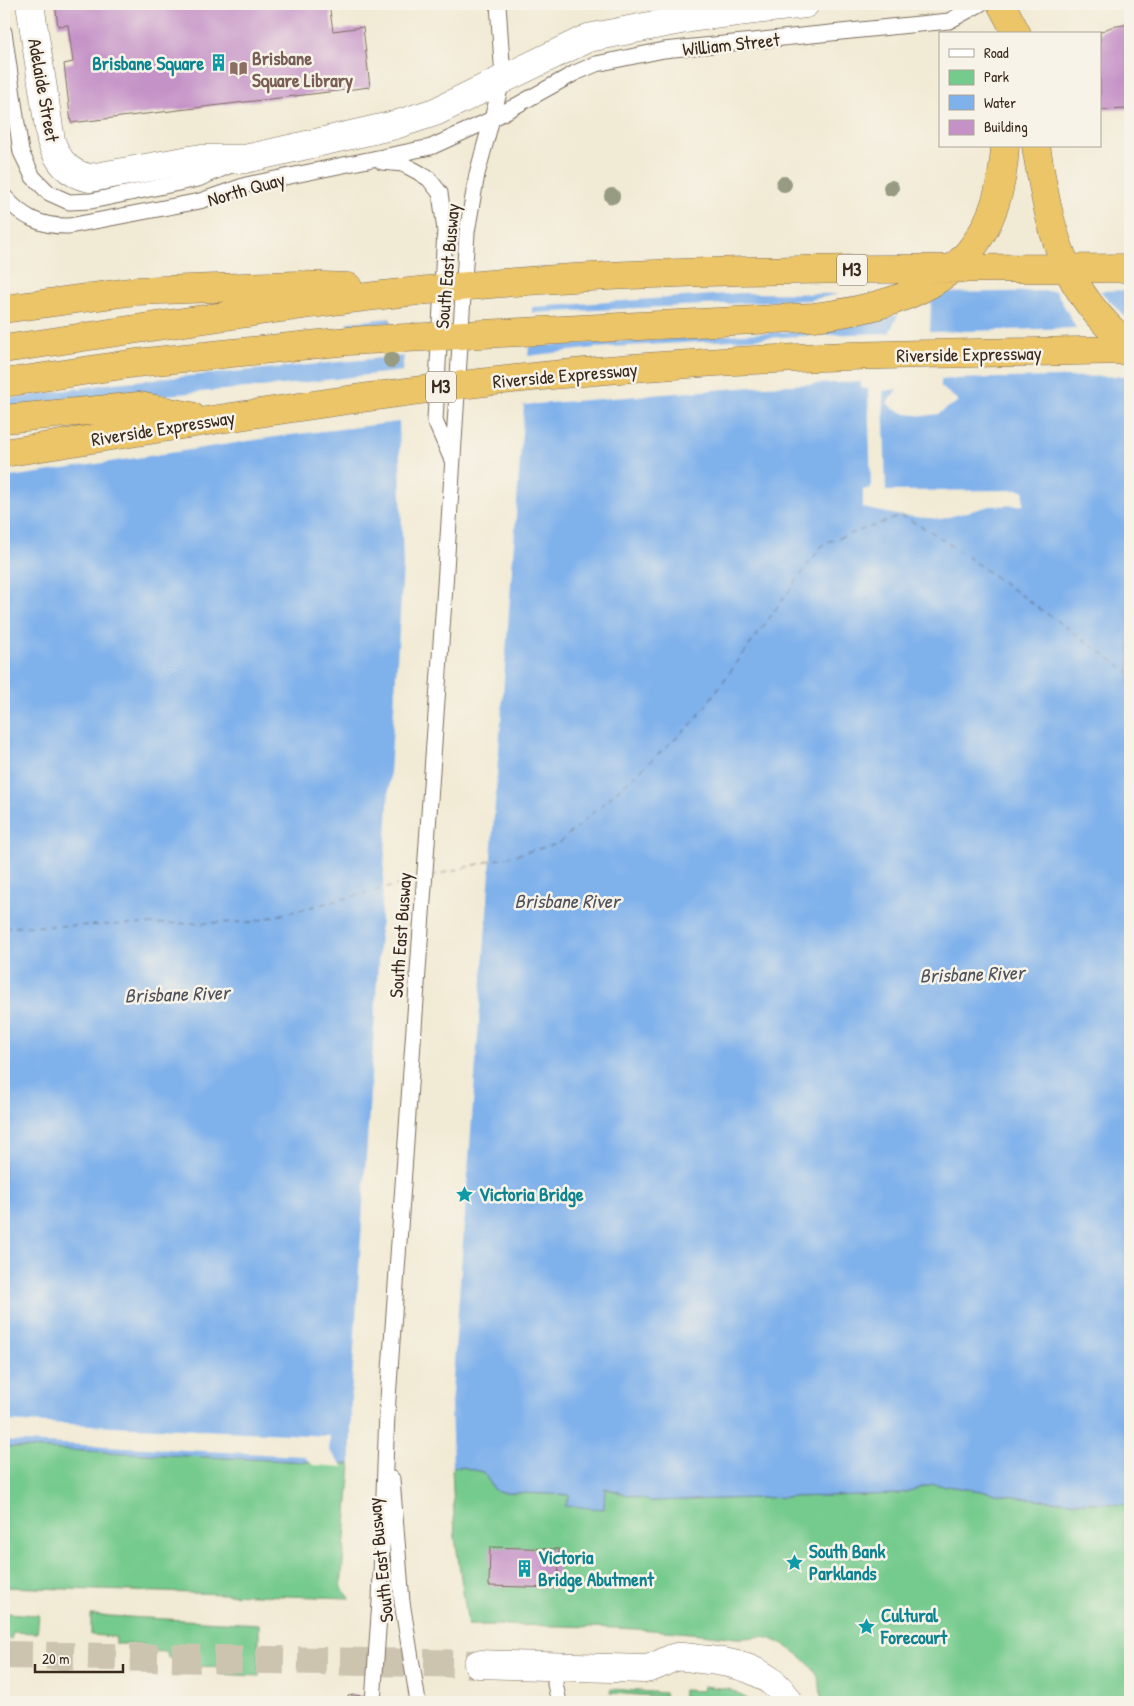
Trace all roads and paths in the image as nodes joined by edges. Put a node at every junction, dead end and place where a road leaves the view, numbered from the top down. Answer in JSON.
{"nodes":[{"id":1,"x":30,"y":4,"type":"edge"},
{"id":2,"x":498,"y":4,"type":"edge"},
{"id":3,"x":805,"y":4,"type":"edge"},
{"id":4,"x":980,"y":4,"type":"edge"},
{"id":5,"x":996,"y":4,"type":"edge"},
{"id":6,"x":1001,"y":4,"type":"edge"},
{"id":7,"x":4,"y":32,"type":"edge"},
{"id":8,"x":996,"y":32,"type":"edge"},
{"id":9,"x":1016,"y":32,"type":"edge"},
{"id":10,"x":503,"y":78,"type":"junction"},
{"id":11,"x":492,"y":119,"type":"junction"},
{"id":12,"x":1004,"y":148,"type":"edge"},
{"id":13,"x":1036,"y":148,"type":"edge"},
{"id":14,"x":368,"y":161,"type":"junction"},
{"id":15,"x":71,"y":170,"type":"joint"},
{"id":16,"x":246,"y":172,"type":"junction"},
{"id":17,"x":198,"y":180,"type":"junction"},
{"id":18,"x":4,"y":196,"type":"edge"},
{"id":19,"x":1130,"y":268,"type":"edge"},
{"id":20,"x":419,"y":290,"type":"junction"},
{"id":21,"x":4,"y":310,"type":"edge"},
{"id":22,"x":1130,"y":346,"type":"edge"},
{"id":23,"x":4,"y":349,"type":"edge"},
{"id":24,"x":1130,"y":350,"type":"edge"},
{"id":25,"x":4,"y":383,"type":"edge"},
{"id":26,"x":4,"y":419,"type":"edge"},
{"id":27,"x":210,"y":420,"type":"junction"},
{"id":28,"x":4,"y":453,"type":"edge"},
{"id":29,"x":453,"y":461,"type":"junction"},
{"id":30,"x":387,"y":1413,"type":"junction"},
{"id":31,"x":476,"y":1655,"type":"tunnel mouth"},
{"id":32,"x":557,"y":1658,"type":"junction"},
{"id":33,"x":373,"y":1702,"type":"edge"},
{"id":34,"x":418,"y":1702,"type":"edge"},
{"id":35,"x":559,"y":1702,"type":"edge"},
{"id":36,"x":789,"y":1702,"type":"edge"}],
"edges":[{"from":1,"to":15,"type":"street","name":"Adelaide Street"},
{"from":2,"to":10,"type":"lane","name":"South East Busway"},
{"from":3,"to":10,"type":"street","name":"William Street"},
{"from":4,"to":11,"type":"lane","name":"William Street"},
{"from":5,"to":8,"type":"highway"},
{"from":6,"to":9,"type":"highway"},
{"from":7,"to":17,"type":"lane"},
{"from":10,"to":11,"type":"lane","name":"South East Busway"},
{"from":10,"to":16,"type":"street","name":"North Quay"},
{"from":11,"to":14,"type":"lane","name":"North Quay"},
{"from":11,"to":29,"type":"lane","name":"South East Busway"},
{"from":12,"to":25,"type":"highway","number":"M3"},
{"from":13,"to":22,"type":"highway"},
{"from":14,"to":16,"type":"lane","name":"North Quay"},
{"from":14,"to":29,"type":"lane","name":"South East Busway"},
{"from":15,"to":16,"type":"street","name":"North Quay"},
{"from":16,"to":17,"type":"lane"},
{"from":16,"to":17,"type":"lane"},
{"from":16,"to":18,"type":"lane","name":"North Quay"},
{"from":19,"to":20,"type":"highway","number":"M3"},
{"from":20,"to":21,"type":"highway","number":"M3"},
{"from":20,"to":23,"type":"highway","number":"M3"},
{"from":24,"to":27,"type":"highway","name":"Riverside Expressway","number":"M3"},
{"from":26,"to":27,"type":"highway","number":"M3"},
{"from":27,"to":28,"type":"highway","name":"Riverside Expressway","number":"M3"},
{"from":29,"to":30,"type":"lane","name":"South East Busway"},
{"from":30,"to":33,"type":"lane","name":"South East Busway"},
{"from":30,"to":34,"type":"lane","name":"South East Busway"},
{"from":31,"to":32,"type":"street"},
{"from":32,"to":35,"type":"lane"},
{"from":32,"to":36,"type":"street"}]}
